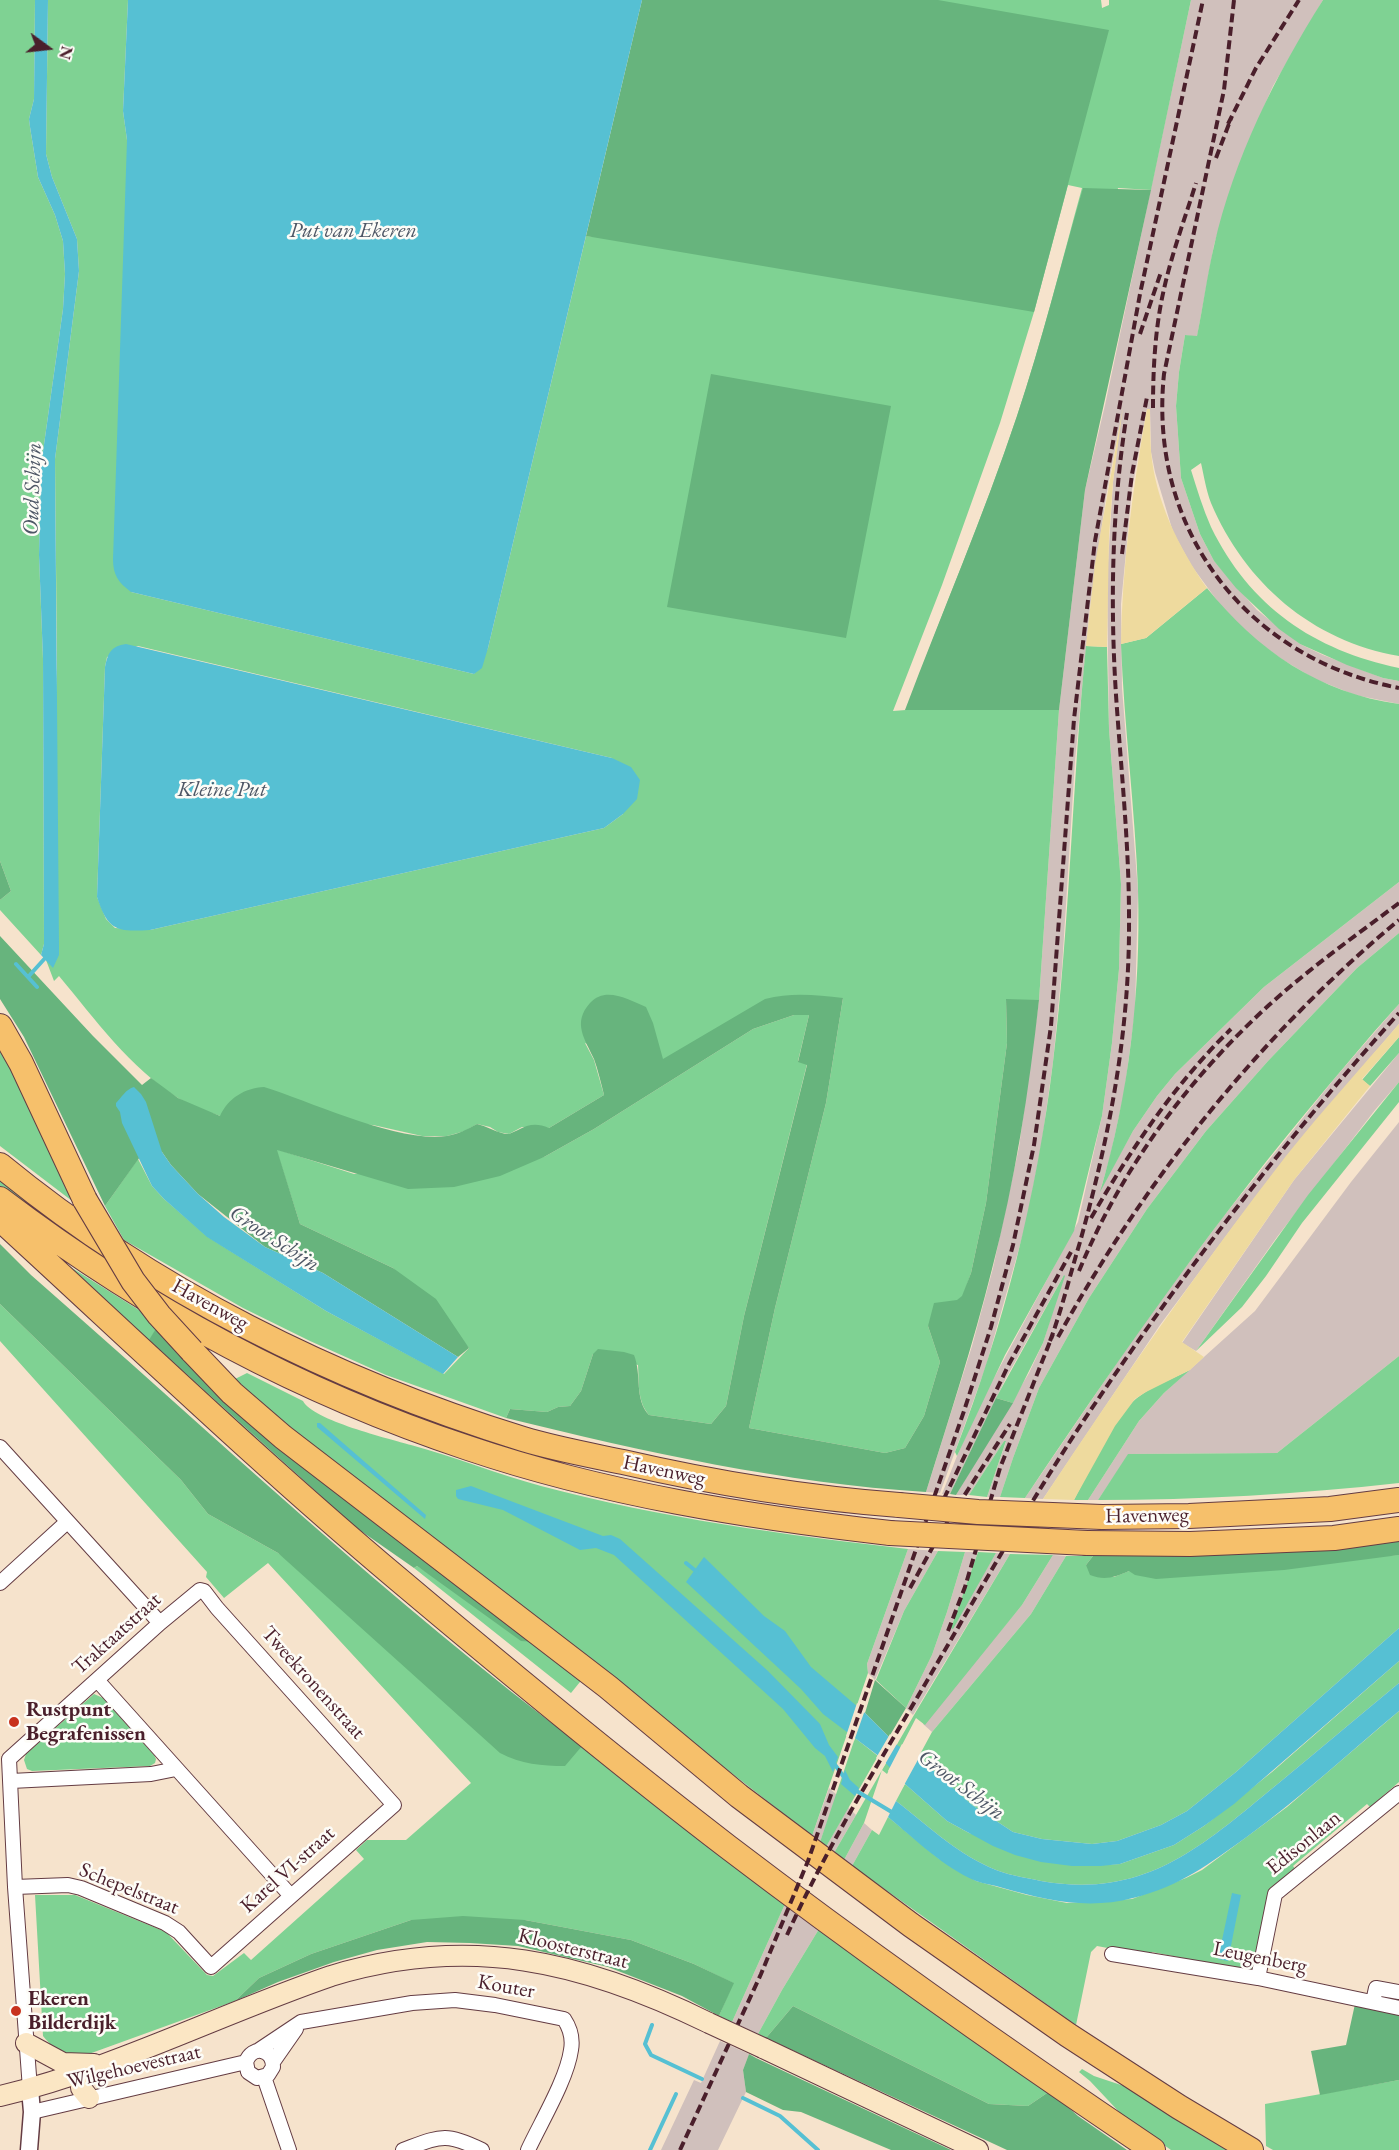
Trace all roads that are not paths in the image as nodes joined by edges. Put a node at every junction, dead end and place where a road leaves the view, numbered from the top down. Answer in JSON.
{"nodes":[{"id":1,"x":0,"y":1026,"type":"edge"},
{"id":2,"x":0,"y":1165,"type":"edge"},
{"id":3,"x":0,"y":1199,"type":"edge"},
{"id":4,"x":0,"y":1219,"type":"edge"},
{"id":5,"x":0,"y":1447,"type":"edge"},
{"id":6,"x":1399,"y":1500,"type":"edge"},
{"id":7,"x":67,"y":1522,"type":"junction"},
{"id":8,"x":1399,"y":1529,"type":"edge"},
{"id":9,"x":0,"y":1583,"type":"edge"},
{"id":10,"x":200,"y":1590,"type":"joint"},
{"id":11,"x":160,"y":1623,"type":"junction"},
{"id":12,"x":97,"y":1680,"type":"junction"},
{"id":13,"x":0,"y":1748,"type":"edge"},
{"id":14,"x":9,"y":1759,"type":"junction"},
{"id":15,"x":176,"y":1769,"type":"junction"},
{"id":16,"x":11,"y":1781,"type":"junction"},
{"id":17,"x":1399,"y":1793,"type":"edge"},
{"id":18,"x":394,"y":1805,"type":"joint"},
{"id":19,"x":15,"y":1887,"type":"junction"},
{"id":20,"x":291,"y":1896,"type":"junction"},
{"id":21,"x":1112,"y":1954,"type":"dead end"},
{"id":22,"x":211,"y":1968,"type":"joint"},
{"id":23,"x":1258,"y":1978,"type":"junction"},
{"id":24,"x":1399,"y":1992,"type":"edge"},
{"id":25,"x":1373,"y":2002,"type":"junction"},
{"id":26,"x":1399,"y":2008,"type":"edge"},
{"id":27,"x":301,"y":2022,"type":"junction"},
{"id":28,"x":26,"y":2043,"type":"junction"},
{"id":29,"x":259,"y":2050,"type":"junction"},
{"id":30,"x":246,"y":2062,"type":"junction"},
{"id":31,"x":273,"y":2062,"type":"junction"},
{"id":32,"x":105,"y":2064,"type":"junction"},
{"id":33,"x":82,"y":2073,"type":"junction"},
{"id":34,"x":264,"y":2077,"type":"junction"},
{"id":35,"x":30,"y":2088,"type":"junction"},
{"id":36,"x":0,"y":2096,"type":"edge"},
{"id":37,"x":89,"y":2098,"type":"junction"},
{"id":38,"x":32,"y":2112,"type":"junction"},
{"id":39,"x":29,"y":2150,"type":"edge"},
{"id":40,"x":289,"y":2150,"type":"edge"},
{"id":41,"x":403,"y":2150,"type":"edge"},
{"id":42,"x":482,"y":2150,"type":"edge"},
{"id":43,"x":528,"y":2150,"type":"edge"},
{"id":44,"x":978,"y":2150,"type":"edge"},
{"id":45,"x":1153,"y":2150,"type":"edge"},
{"id":46,"x":1251,"y":2150,"type":"edge"}],
"edges":[{"from":1,"to":46,"type":"highway","bridge":true},
{"from":2,"to":6,"type":"highway","name":"Havenweg","bridge":true},
{"from":3,"to":8,"type":"highway","name":"Havenweg","bridge":true},
{"from":4,"to":45,"type":"highway"},
{"from":5,"to":7,"type":"street"},
{"from":7,"to":9,"type":"street"},
{"from":7,"to":11,"type":"street"},
{"from":10,"to":11,"type":"street","name":"Traktaatstraat"},
{"from":10,"to":18,"type":"street","name":"Tweekronenstraat"},
{"from":11,"to":12,"type":"street","name":"Traktaatstraat"},
{"from":12,"to":14,"type":"street","name":"Traktaatstraat"},
{"from":12,"to":15,"type":"street"},
{"from":13,"to":14,"type":"street"},
{"from":14,"to":16,"type":"street"},
{"from":15,"to":16,"type":"street"},
{"from":15,"to":20,"type":"street"},
{"from":16,"to":19,"type":"street"},
{"from":17,"to":23,"type":"street","name":"Edisonlaan"},
{"from":18,"to":20,"type":"street","name":"Karel VI-straat"},
{"from":19,"to":22,"type":"street","name":"Schepelstraat"},
{"from":19,"to":28,"type":"street"},
{"from":20,"to":22,"type":"street","name":"Karel VI-straat"},
{"from":21,"to":23,"type":"street","name":"Leugenberg"},
{"from":23,"to":25,"type":"street","name":"Leugenberg"},
{"from":24,"to":25,"type":"street"},
{"from":25,"to":26,"type":"street","name":"Leugenberg"},
{"from":27,"to":29,"type":"street","name":"Kouter"},
{"from":27,"to":31,"type":"street"},
{"from":27,"to":43,"type":"street","name":"Kouter"},
{"from":28,"to":32,"type":"main road"},
{"from":28,"to":35,"type":"street"},
{"from":29,"to":30,"type":"street","name":"Wilgehoevestraat"},
{"from":29,"to":31,"type":"street"},
{"from":30,"to":34,"type":"street"},
{"from":30,"to":37,"type":"street","name":"Wilgehoevestraat"},
{"from":31,"to":34,"type":"street"},
{"from":32,"to":33,"type":"main road","name":"Kloosterstraat"},
{"from":32,"to":44,"type":"main road","name":"Kloosterstraat","bridge":true},
{"from":33,"to":35,"type":"main road","name":"Kloosterstraat"},
{"from":33,"to":37,"type":"main road"},
{"from":34,"to":40,"type":"street"},
{"from":35,"to":36,"type":"main road","name":"Kloosterstraat"},
{"from":35,"to":38,"type":"street"},
{"from":37,"to":38,"type":"street","name":"Wilgehoevestraat"},
{"from":38,"to":39,"type":"street"},
{"from":41,"to":42,"type":"street"}]}
